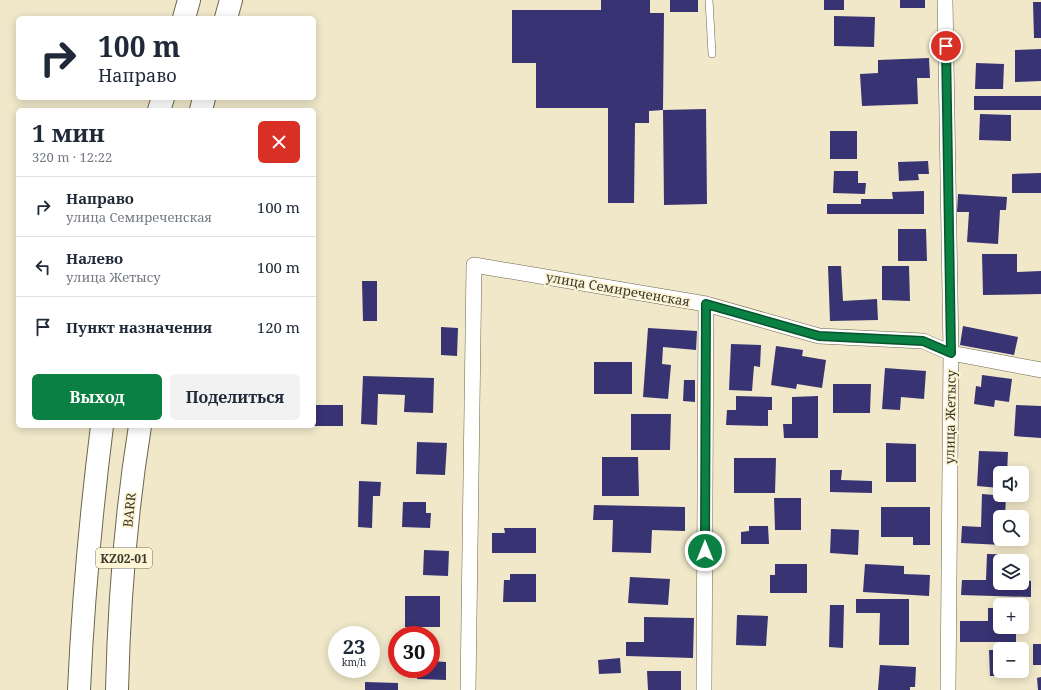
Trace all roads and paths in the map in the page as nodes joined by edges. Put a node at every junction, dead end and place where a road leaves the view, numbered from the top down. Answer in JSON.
{"nodes":[{"id":1,"x":189,"y":0,"type":"edge"},
{"id":2,"x":231,"y":0,"type":"edge"},
{"id":3,"x":709,"y":0,"type":"edge"},
{"id":4,"x":945,"y":0,"type":"edge"},
{"id":5,"x":185,"y":16,"type":"edge"},
{"id":6,"x":227,"y":16,"type":"edge"},
{"id":7,"x":712,"y":54,"type":"dead end"},
{"id":8,"x":706,"y":304,"type":"junction"},
{"id":9,"x":951,"y":353,"type":"junction"},
{"id":10,"x":1041,"y":370,"type":"edge"},
{"id":11,"x":102,"y":428,"type":"edge"},
{"id":12,"x":140,"y":428,"type":"edge"},
{"id":13,"x":79,"y":690,"type":"edge"},
{"id":14,"x":117,"y":690,"type":"edge"},
{"id":15,"x":468,"y":690,"type":"edge"},
{"id":16,"x":704,"y":690,"type":"edge"},
{"id":17,"x":948,"y":690,"type":"edge"}],
"edges":[{"from":1,"to":5,"type":"highway"},
{"from":2,"to":6,"type":"highway"},
{"from":3,"to":7,"type":"lane"},
{"from":4,"to":9,"type":"street","name":"улица Жетысу"},
{"from":8,"to":9,"type":"street","name":"улица Семиреченская"},
{"from":8,"to":15,"type":"street","name":"улица Семиреченская"},
{"from":8,"to":16,"type":"street"},
{"from":9,"to":10,"type":"street","name":"улица Семиреченская"},
{"from":9,"to":17,"type":"street","name":"улица Жетысу"},
{"from":11,"to":13,"type":"highway","number":"KZ02-01"},
{"from":12,"to":14,"type":"highway","name":"BARR","number":"KZ02-01"}]}
